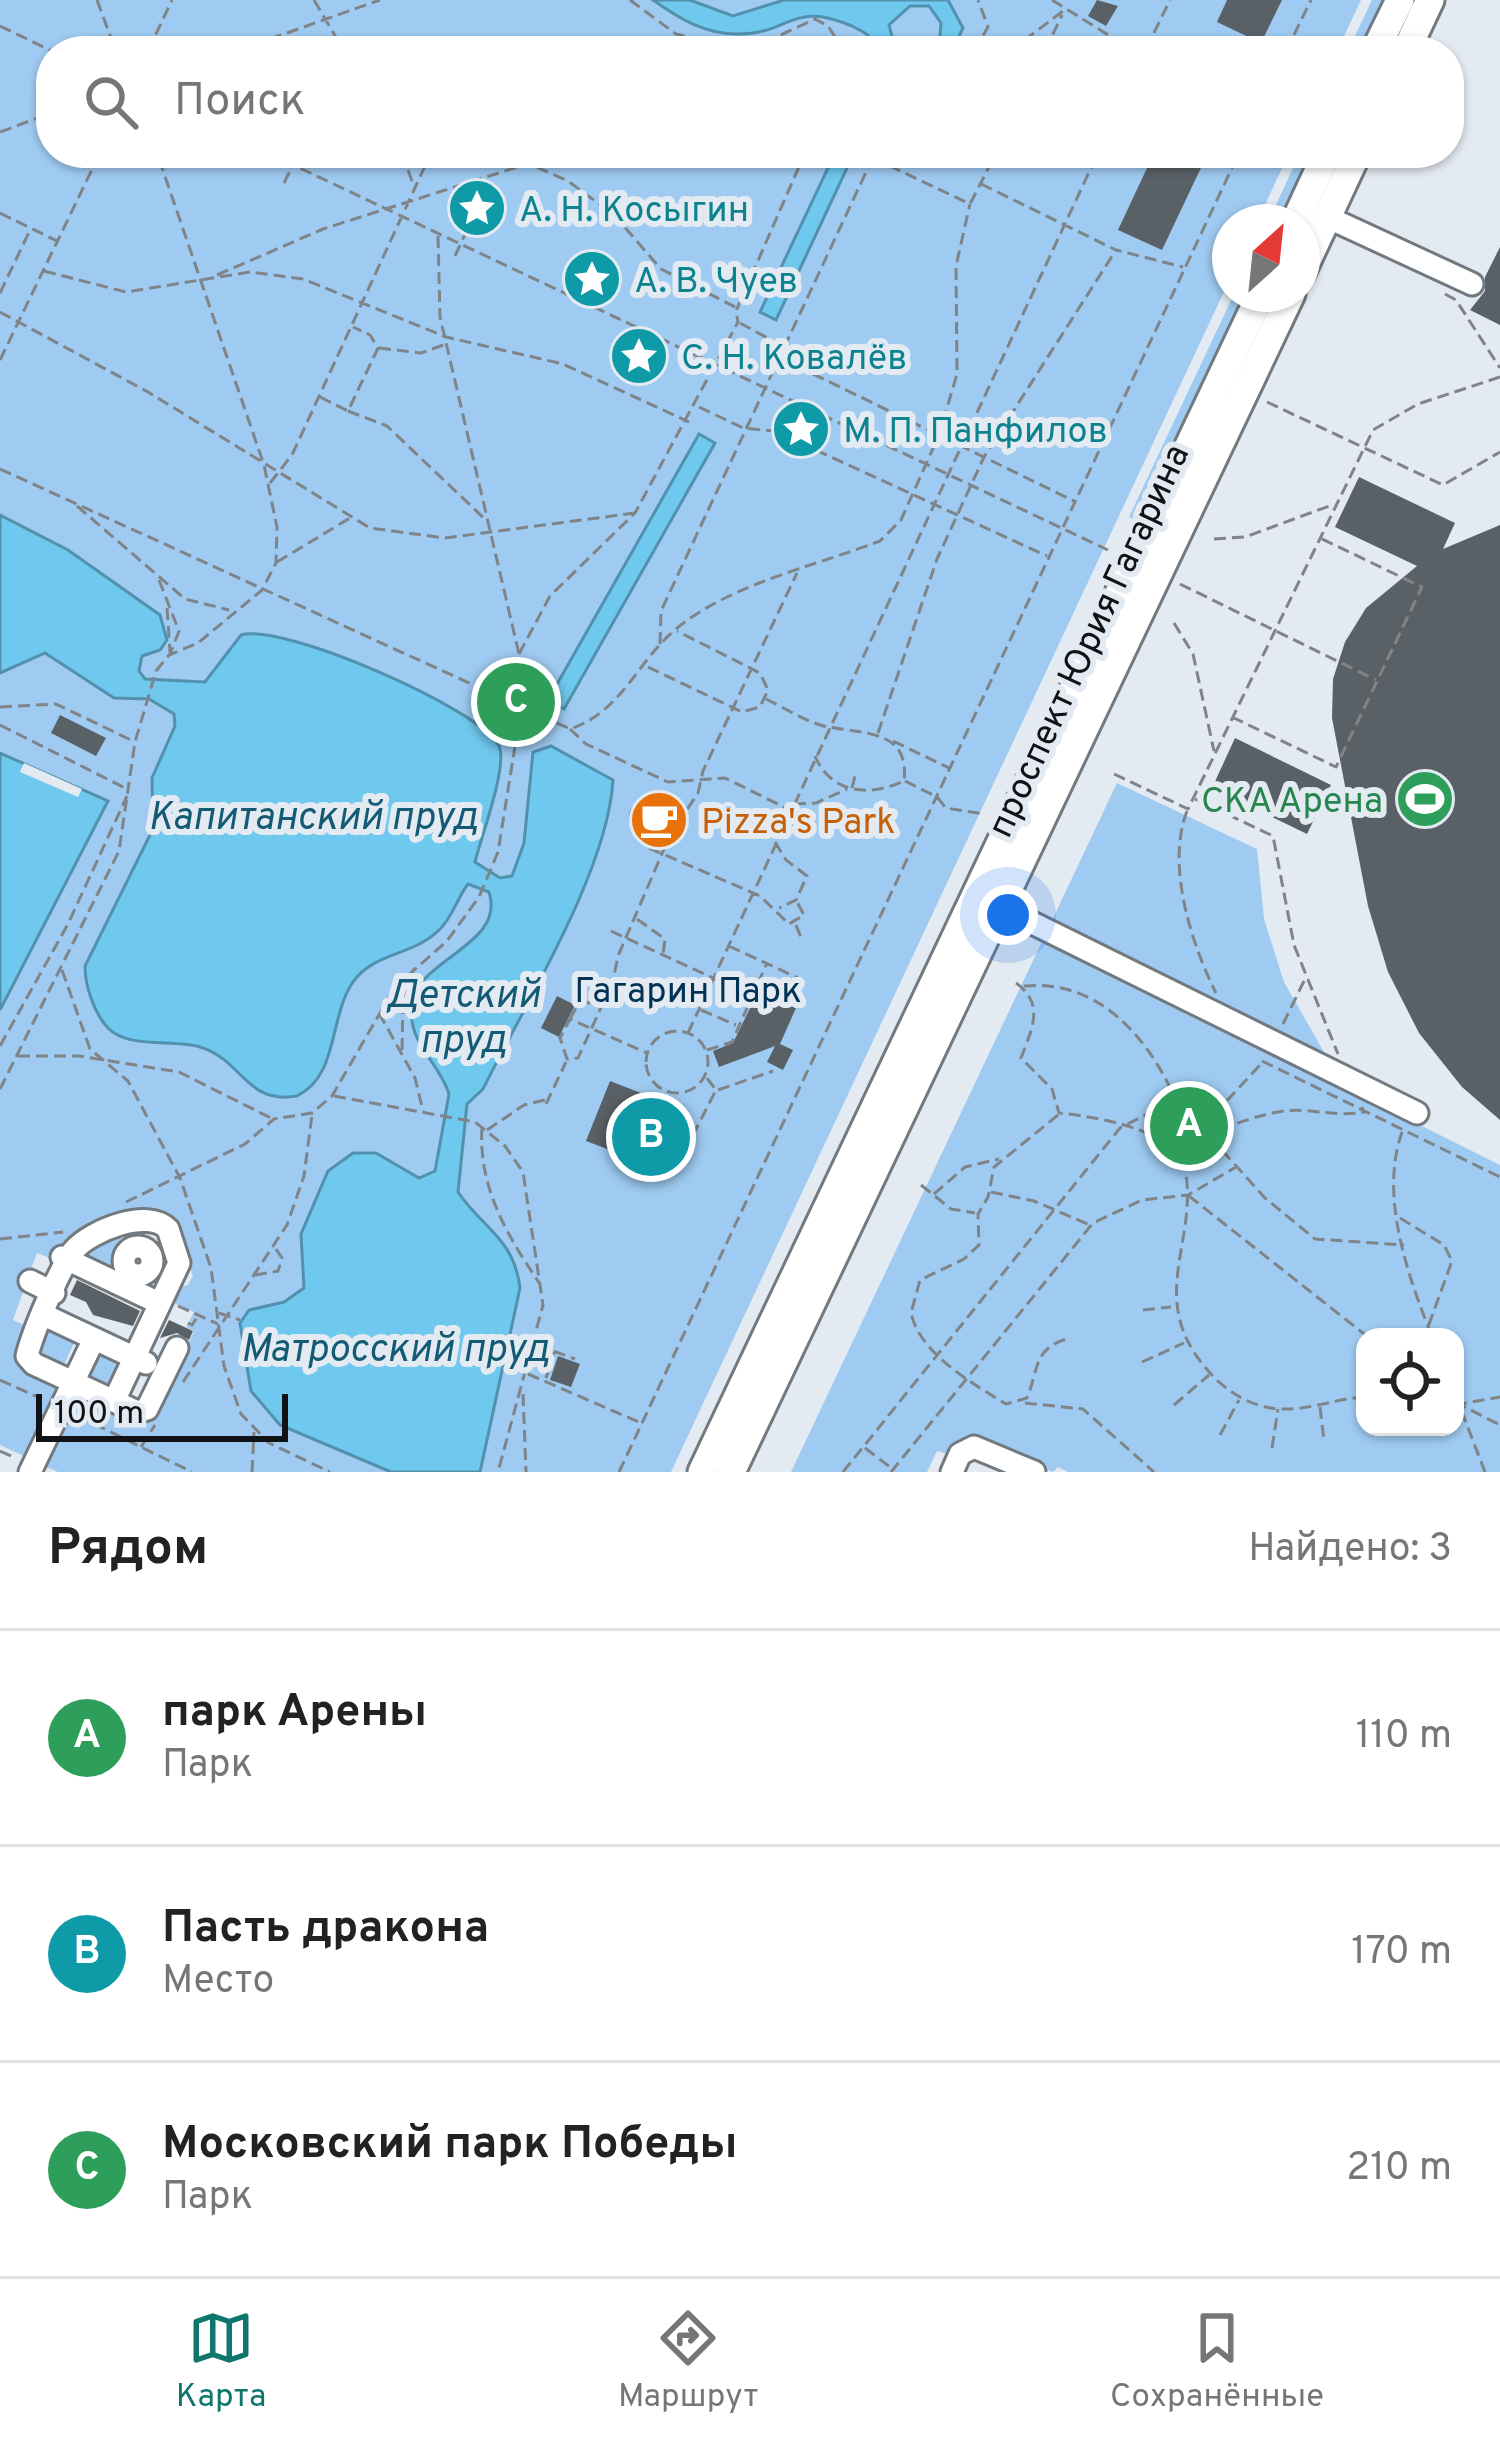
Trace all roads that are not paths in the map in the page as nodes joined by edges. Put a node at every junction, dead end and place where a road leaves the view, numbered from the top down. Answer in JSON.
{"nodes":[{"id":1,"x":1400,"y":0,"type":"edge"},
{"id":2,"x":1430,"y":0,"type":"edge"},
{"id":3,"x":1383,"y":36,"type":"edge"},
{"id":4,"x":1413,"y":36,"type":"edge"},
{"id":5,"x":1320,"y":168,"type":"edge"},
{"id":6,"x":1351,"y":168,"type":"edge"},
{"id":7,"x":1303,"y":204,"type":"edge"},
{"id":8,"x":1327,"y":217,"type":"junction"},
{"id":9,"x":1320,"y":232,"type":"edge"},
{"id":10,"x":1472,"y":284,"type":"dead end"},
{"id":11,"x":1252,"y":312,"type":"edge"},
{"id":12,"x":1282,"y":312,"type":"edge"},
{"id":13,"x":1000,"y":907,"type":"junction"},
{"id":14,"x":1410,"y":1122,"type":"road end"},
{"id":15,"x":122,"y":1214,"type":"junction"},
{"id":16,"x":176,"y":1250,"type":"junction"},
{"id":17,"x":142,"y":1253,"type":"junction"},
{"id":18,"x":66,"y":1259,"type":"junction"},
{"id":19,"x":30,"y":1281,"type":"dead end"},
{"id":20,"x":129,"y":1281,"type":"junction"},
{"id":21,"x":54,"y":1292,"type":"junction"},
{"id":22,"x":159,"y":1303,"type":"junction"},
{"id":23,"x":44,"y":1316,"type":"junction"},
{"id":24,"x":94,"y":1339,"type":"junction"},
{"id":25,"x":177,"y":1348,"type":"dead end"},
{"id":26,"x":134,"y":1358,"type":"junction"},
{"id":27,"x":165,"y":1372,"type":"junction"},
{"id":28,"x":74,"y":1383,"type":"junction"},
{"id":29,"x":114,"y":1401,"type":"junction"},
{"id":30,"x":1023,"y":1470,"type":"edge"},
{"id":31,"x":30,"y":1472,"type":"edge"},
{"id":32,"x":702,"y":1472,"type":"edge"},
{"id":33,"x":731,"y":1472,"type":"edge"},
{"id":34,"x":952,"y":1472,"type":"edge"}],
"edges":[{"from":1,"to":3,"type":"main road"},
{"from":2,"to":4,"type":"main road"},
{"from":5,"to":7,"type":"main road"},
{"from":6,"to":8,"type":"main road"},
{"from":8,"to":9,"type":"main road"},
{"from":8,"to":10,"type":"lane"},
{"from":11,"to":32,"type":"main road","name":"проспект Юрия Гагарина"},
{"from":12,"to":13,"type":"main road","name":"проспект Юрия Гагарина"},
{"from":13,"to":14,"type":"lane"},
{"from":13,"to":33,"type":"main road","name":"проспект Юрия Гагарина"},
{"from":15,"to":16,"type":"lane"},
{"from":15,"to":17,"type":"lane"},
{"from":15,"to":18,"type":"lane"},
{"from":16,"to":17,"type":"lane"},
{"from":16,"to":22,"type":"lane"},
{"from":17,"to":20,"type":"lane"},
{"from":18,"to":20,"type":"lane"},
{"from":18,"to":21,"type":"lane"},
{"from":19,"to":21,"type":"lane"},
{"from":20,"to":22,"type":"lane"},
{"from":21,"to":23,"type":"lane"},
{"from":22,"to":26,"type":"lane"},
{"from":23,"to":24,"type":"lane"},
{"from":23,"to":28,"type":"lane"},
{"from":24,"to":26,"type":"lane"},
{"from":24,"to":28,"type":"lane"},
{"from":25,"to":27,"type":"lane"},
{"from":26,"to":27,"type":"lane"},
{"from":26,"to":29,"type":"lane"},
{"from":27,"to":29,"type":"lane"},
{"from":28,"to":29,"type":"lane"},
{"from":28,"to":31,"type":"lane"},
{"from":30,"to":34,"type":"lane"}]}
